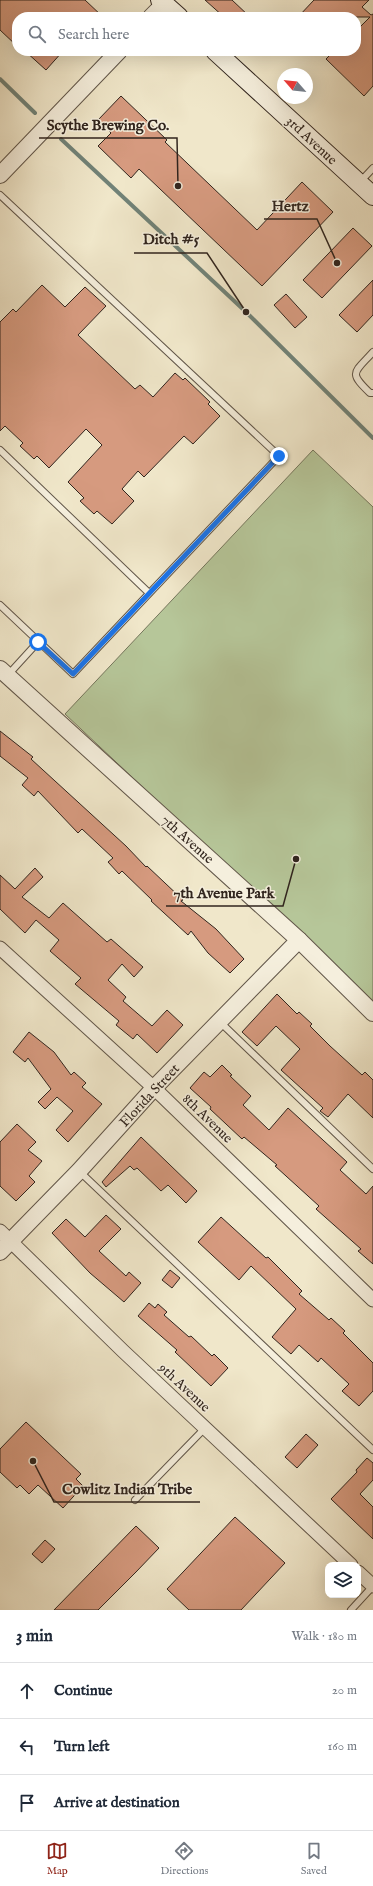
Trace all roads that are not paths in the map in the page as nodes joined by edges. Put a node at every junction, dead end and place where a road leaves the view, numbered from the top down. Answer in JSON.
{"nodes":[{"id":1,"x":164,"y":1,"type":"edge"},
{"id":2,"x":155,"y":12,"type":"edge"},
{"id":3,"x":174,"y":12,"type":"edge"},
{"id":4,"x":113,"y":56,"type":"edge"},
{"id":5,"x":221,"y":56,"type":"edge"},
{"id":6,"x":373,"y":168,"type":"edge"},
{"id":7,"x":0,"y":175,"type":"edge"},
{"id":8,"x":359,"y":183,"type":"junction"},
{"id":9,"x":0,"y":194,"type":"edge"},
{"id":10,"x":373,"y":196,"type":"edge"},
{"id":11,"x":373,"y":352,"type":"edge"},
{"id":12,"x":373,"y":393,"type":"edge"},
{"id":13,"x":0,"y":450,"type":"edge"},
{"id":14,"x":149,"y":593,"type":"junction"},
{"id":15,"x":0,"y":605,"type":"edge"},
{"id":16,"x":38,"y":642,"type":"junction"},
{"id":17,"x":2,"y":676,"type":"edge"},
{"id":18,"x":300,"y":940,"type":"junction"},
{"id":19,"x":0,"y":948,"type":"edge"},
{"id":20,"x":373,"y":1013,"type":"edge"},
{"id":21,"x":219,"y":1022,"type":"junction"},
{"id":22,"x":154,"y":1088,"type":"junction"},
{"id":23,"x":373,"y":1169,"type":"edge"},
{"id":24,"x":79,"y":1171,"type":"junction"},
{"id":25,"x":4,"y":1241,"type":"edge"},
{"id":26,"x":373,"y":1300,"type":"edge"},
{"id":27,"x":205,"y":1427,"type":"junction"},
{"id":28,"x":373,"y":1450,"type":"edge"},
{"id":29,"x":135,"y":1500,"type":"dead end"},
{"id":30,"x":348,"y":1562,"type":"edge"},
{"id":31,"x":361,"y":1575,"type":"edge"},
{"id":32,"x":373,"y":1586,"type":"edge"},
{"id":33,"x":351,"y":1610,"type":"edge"}],
"edges":[{"from":1,"to":2,"type":"street"},
{"from":1,"to":3,"type":"main road"},
{"from":4,"to":7,"type":"street"},
{"from":5,"to":8,"type":"main road","name":"3rd Avenue"},
{"from":6,"to":8,"type":"lane"},
{"from":8,"to":10,"type":"main road","name":"3rd Avenue"},
{"from":9,"to":14,"type":"lane"},
{"from":11,"to":12,"type":"lane"},
{"from":13,"to":14,"type":"lane"},
{"from":14,"to":16,"type":"lane"},
{"from":15,"to":16,"type":"lane"},
{"from":16,"to":17,"type":"lane"},
{"from":17,"to":18,"type":"street","name":"7th Avenue"},
{"from":18,"to":20,"type":"street","name":"7th Avenue"},
{"from":18,"to":21,"type":"street","name":"Florida Street"},
{"from":19,"to":22,"type":"street","name":"8th Avenue"},
{"from":21,"to":22,"type":"street","name":"Florida Street"},
{"from":21,"to":23,"type":"lane"},
{"from":22,"to":24,"type":"street","name":"Florida Street"},
{"from":22,"to":26,"type":"street","name":"8th Avenue"},
{"from":24,"to":25,"type":"street","name":"Florida Street"},
{"from":24,"to":28,"type":"lane"},
{"from":25,"to":27,"type":"street","name":"9th Avenue"},
{"from":27,"to":29,"type":"lane"},
{"from":27,"to":30,"type":"street","name":"9th Avenue"},
{"from":31,"to":32,"type":"street"},
{"from":32,"to":33,"type":"lane"}]}
